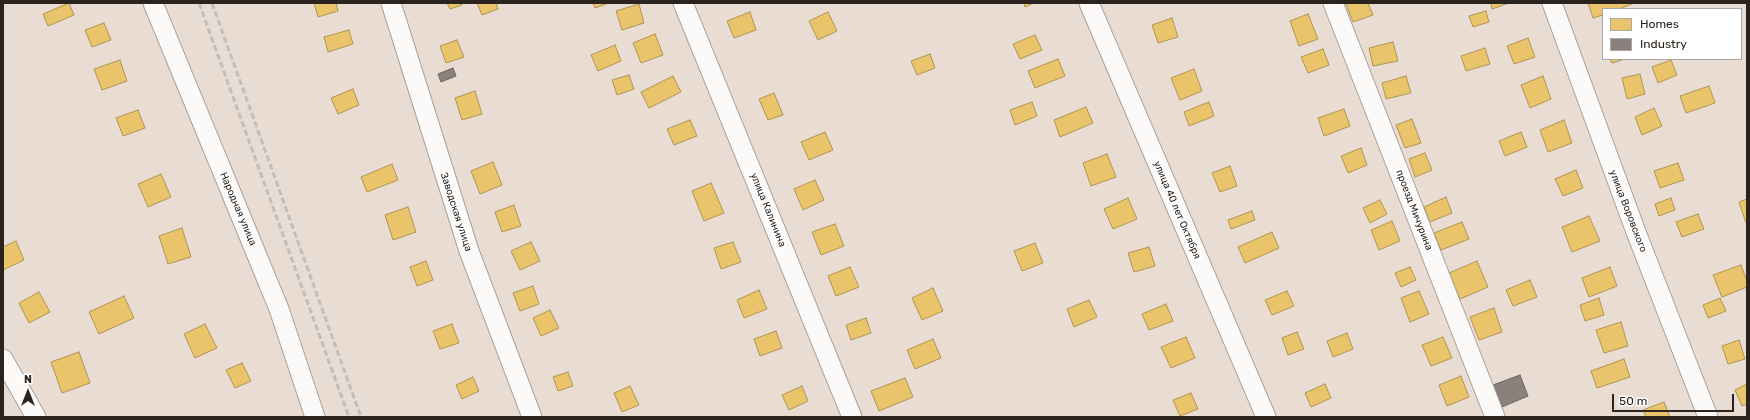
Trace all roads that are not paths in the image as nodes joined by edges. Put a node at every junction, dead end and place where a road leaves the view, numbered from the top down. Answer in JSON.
{"nodes":[{"id":1,"x":153,"y":3,"type":"edge"},
{"id":2,"x":391,"y":3,"type":"edge"},
{"id":3,"x":683,"y":3,"type":"edge"},
{"id":4,"x":1089,"y":3,"type":"edge"},
{"id":5,"x":1333,"y":3,"type":"edge"},
{"id":6,"x":1552,"y":3,"type":"edge"},
{"id":7,"x":3,"y":359,"type":"edge"},
{"id":8,"x":36,"y":417,"type":"edge"},
{"id":9,"x":315,"y":417,"type":"edge"},
{"id":10,"x":532,"y":417,"type":"edge"},
{"id":11,"x":852,"y":417,"type":"edge"},
{"id":12,"x":1266,"y":417,"type":"edge"},
{"id":13,"x":1495,"y":417,"type":"edge"},
{"id":14,"x":1708,"y":417,"type":"edge"}],
"edges":[{"from":1,"to":9,"type":"street","name":"Народная улица"},
{"from":2,"to":10,"type":"street","name":"Заводская улица"},
{"from":3,"to":11,"type":"street","name":"улица Калинина"},
{"from":4,"to":12,"type":"street","name":"улица 40 лет Октября"},
{"from":5,"to":13,"type":"street","name":"проезд Мичурина"},
{"from":6,"to":14,"type":"street","name":"улица Воровского"},
{"from":7,"to":8,"type":"street"}]}
